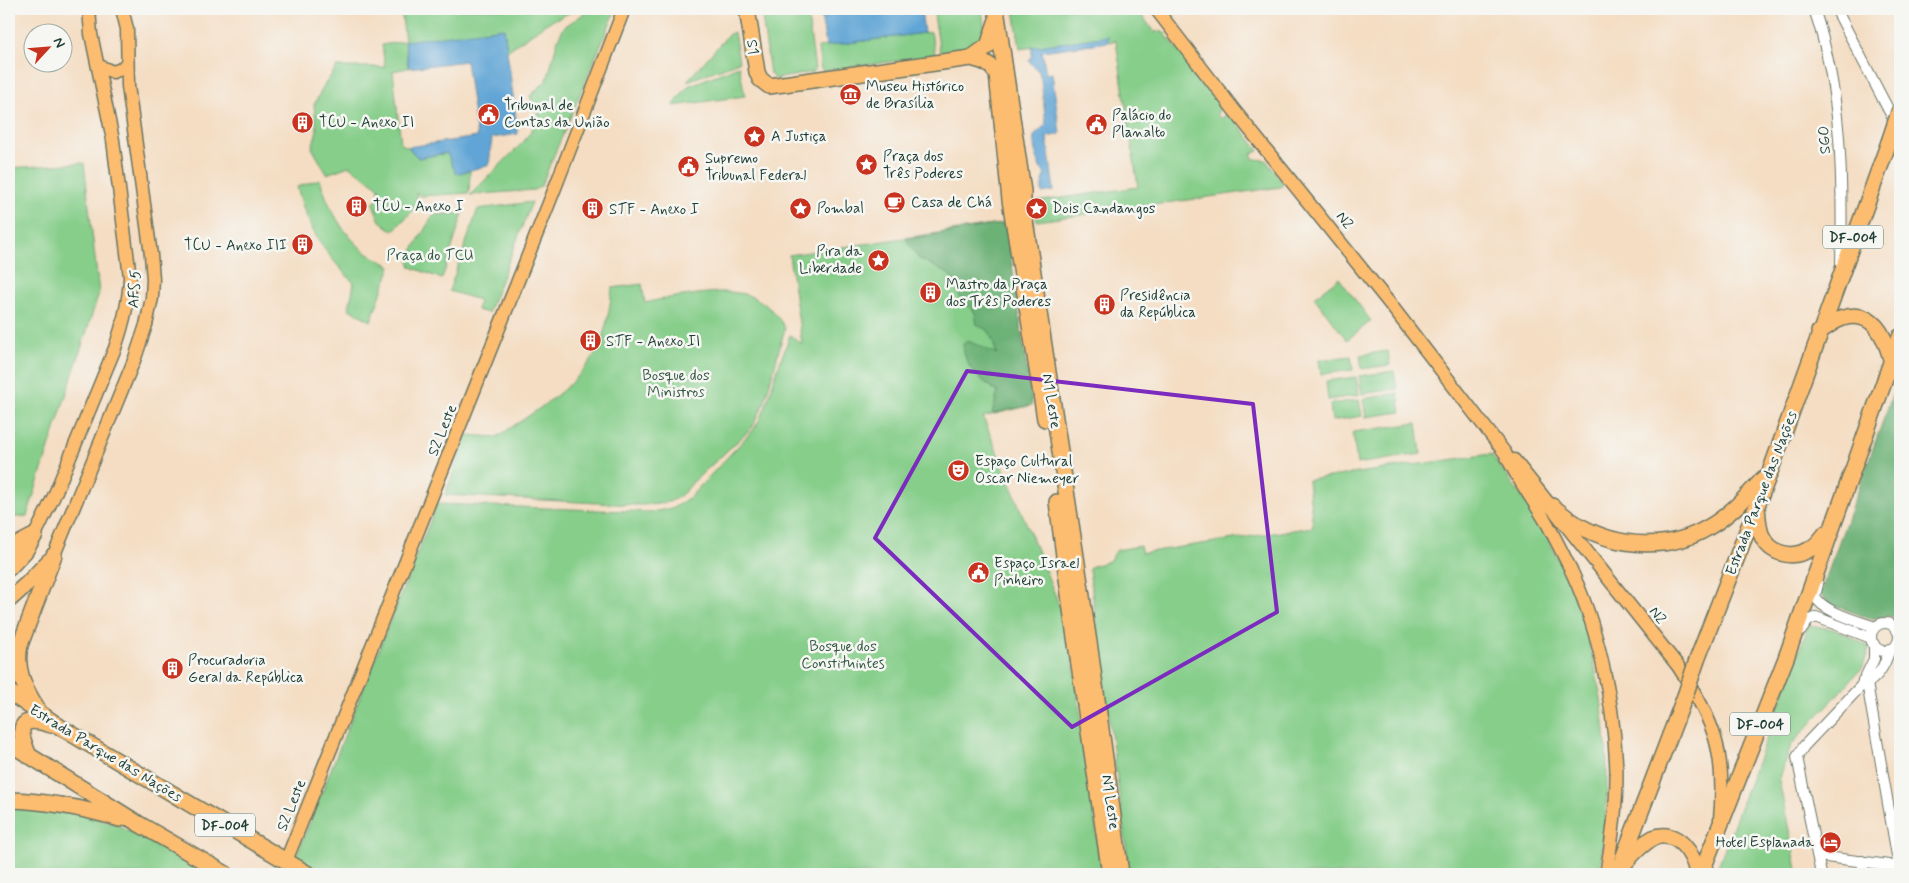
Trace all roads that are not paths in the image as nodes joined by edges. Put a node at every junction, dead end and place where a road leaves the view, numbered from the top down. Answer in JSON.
{"nodes":[{"id":1,"x":90,"y":9,"type":"edge"},
{"id":2,"x":122,"y":9,"type":"edge"},
{"id":3,"x":624,"y":9,"type":"edge"},
{"id":4,"x":747,"y":9,"type":"edge"},
{"id":5,"x":1156,"y":9,"type":"edge"},
{"id":6,"x":1814,"y":9,"type":"edge"},
{"id":7,"x":1836,"y":9,"type":"edge"},
{"id":8,"x":997,"y":13,"type":"edge"},
{"id":9,"x":971,"y":58,"type":"junction"},
{"id":10,"x":127,"y":63,"type":"junction"},
{"id":11,"x":99,"y":66,"type":"junction"},
{"id":12,"x":1900,"y":109,"type":"edge"},
{"id":13,"x":1894,"y":137,"type":"edge"},
{"id":14,"x":1840,"y":272,"type":"junction"},
{"id":15,"x":1819,"y":332,"type":"junction"},
{"id":16,"x":1900,"y":337,"type":"edge"},
{"id":17,"x":1891,"y":359,"type":"junction"},
{"id":18,"x":1505,"y":453,"type":"junction"},
{"id":19,"x":1770,"y":472,"type":"junction"},
{"id":20,"x":1757,"y":504,"type":"junction"},
{"id":21,"x":1552,"y":506,"type":"junction"},
{"id":22,"x":1831,"y":529,"type":"junction"},
{"id":23,"x":35,"y":535,"type":"junction"},
{"id":24,"x":9,"y":549,"type":"edge"},
{"id":25,"x":54,"y":555,"type":"junction"},
{"id":26,"x":9,"y":568,"type":"edge"},
{"id":27,"x":9,"y":600,"type":"edge"},
{"id":28,"x":1900,"y":621,"type":"edge"},
{"id":29,"x":1889,"y":624,"type":"junction"},
{"id":30,"x":1875,"y":627,"type":"junction"},
{"id":31,"x":1899,"y":640,"type":"edge"},
{"id":32,"x":1872,"y":641,"type":"junction"},
{"id":33,"x":1890,"y":650,"type":"junction"},
{"id":34,"x":1786,"y":658,"type":"junction"},
{"id":35,"x":1863,"y":683,"type":"junction"},
{"id":36,"x":9,"y":692,"type":"edge"},
{"id":37,"x":40,"y":714,"type":"junction"},
{"id":38,"x":60,"y":727,"type":"junction"},
{"id":39,"x":9,"y":743,"type":"edge"},
{"id":40,"x":29,"y":756,"type":"junction"},
{"id":41,"x":9,"y":800,"type":"edge"},
{"id":42,"x":139,"y":824,"type":"junction"},
{"id":43,"x":1719,"y":827,"type":"junction"},
{"id":44,"x":1818,"y":856,"type":"junction"},
{"id":45,"x":286,"y":861,"type":"junction"},
{"id":46,"x":1862,"y":861,"type":"junction"},
{"id":47,"x":1900,"y":868,"type":"edge"},
{"id":48,"x":226,"y":874,"type":"edge"},
{"id":49,"x":308,"y":874,"type":"edge"},
{"id":50,"x":1110,"y":874,"type":"edge"},
{"id":51,"x":1121,"y":874,"type":"edge"},
{"id":52,"x":1614,"y":874,"type":"edge"},
{"id":53,"x":1699,"y":874,"type":"edge"},
{"id":54,"x":1821,"y":874,"type":"edge"},
{"id":55,"x":1864,"y":874,"type":"edge"}],
"edges":[{"from":1,"to":11,"type":"main road","name":"AFS 5"},
{"from":2,"to":10,"type":"main road","name":"AFS 5"},
{"from":3,"to":45,"type":"main road","name":"S2 Leste"},
{"from":4,"to":9,"type":"highway","name":"S1"},
{"from":5,"to":18,"type":"main road","name":"N2"},
{"from":6,"to":14,"type":"street","name":"SGO"},
{"from":7,"to":13,"type":"street"},
{"from":8,"to":9,"type":"highway"},
{"from":8,"to":51,"type":"highway","name":"N1 Leste"},
{"from":9,"to":50,"type":"highway","name":"N1 Leste"},
{"from":10,"to":11,"type":"main road"},
{"from":10,"to":25,"type":"main road","name":"AFS 5"},
{"from":11,"to":23,"type":"main road","name":"AFS 5"},
{"from":12,"to":13,"type":"highway","name":"Estrada Parque das Nações","number":"DF-004","bridge":true},
{"from":13,"to":14,"type":"highway","name":"Estrada Parque das Nações","number":"DF-004"},
{"from":14,"to":15,"type":"highway","name":"Estrada Parque das Nações","number":"DF-004"},
{"from":15,"to":17,"type":"highway"},
{"from":15,"to":19,"type":"highway","name":"Estrada Parque das Nações","number":"DF-004"},
{"from":16,"to":17,"type":"highway","number":"DF-004"},
{"from":17,"to":22,"type":"highway","number":"DF-004"},
{"from":18,"to":21,"type":"main road","name":"N2"},
{"from":18,"to":52,"type":"main road","name":"N2"},
{"from":19,"to":20,"type":"highway","name":"Estrada Parque das Nações","number":"DF-004"},
{"from":19,"to":21,"type":"highway"},
{"from":20,"to":22,"type":"highway"},
{"from":20,"to":52,"type":"highway","name":"Estrada Parque das Nações","number":"DF-004","bridge":true},
{"from":21,"to":43,"type":"main road","name":"N2"},
{"from":22,"to":30,"type":"street"},
{"from":22,"to":34,"type":"highway","number":"DF-004"},
{"from":23,"to":24,"type":"highway"},
{"from":23,"to":26,"type":"highway"},
{"from":25,"to":27,"type":"highway"},
{"from":25,"to":37,"type":"highway"},
{"from":28,"to":29,"type":"street"},
{"from":29,"to":30,"type":"street"},
{"from":29,"to":31,"type":"street"},
{"from":30,"to":32,"type":"street"},
{"from":31,"to":33,"type":"street"},
{"from":32,"to":33,"type":"street"},
{"from":32,"to":34,"type":"street"},
{"from":32,"to":35,"type":"street"},
{"from":33,"to":35,"type":"street"},
{"from":34,"to":43,"type":"highway","number":"DF-004"},
{"from":35,"to":44,"type":"street"},
{"from":35,"to":47,"type":"street"},
{"from":36,"to":37,"type":"highway","name":"Estrada Parque das Nações","number":"DF-004"},
{"from":37,"to":38,"type":"highway","name":"Estrada Parque das Nações","number":"DF-004"},
{"from":38,"to":40,"type":"highway"},
{"from":38,"to":45,"type":"highway","name":"Estrada Parque das Nações","number":"DF-004"},
{"from":39,"to":40,"type":"highway","number":"DF-004"},
{"from":40,"to":42,"type":"highway","number":"DF-004"},
{"from":41,"to":42,"type":"highway"},
{"from":42,"to":48,"type":"highway","number":"DF-004"},
{"from":43,"to":53,"type":"highway","number":"DF-004"},
{"from":44,"to":46,"type":"street"},
{"from":44,"to":54,"type":"street"},
{"from":45,"to":49,"type":"highway","name":"Estrada Parque das Nações","number":"DF-004"},
{"from":46,"to":47,"type":"street"},
{"from":46,"to":55,"type":"street"},
{"from":52,"to":53,"type":"highway"}]}
